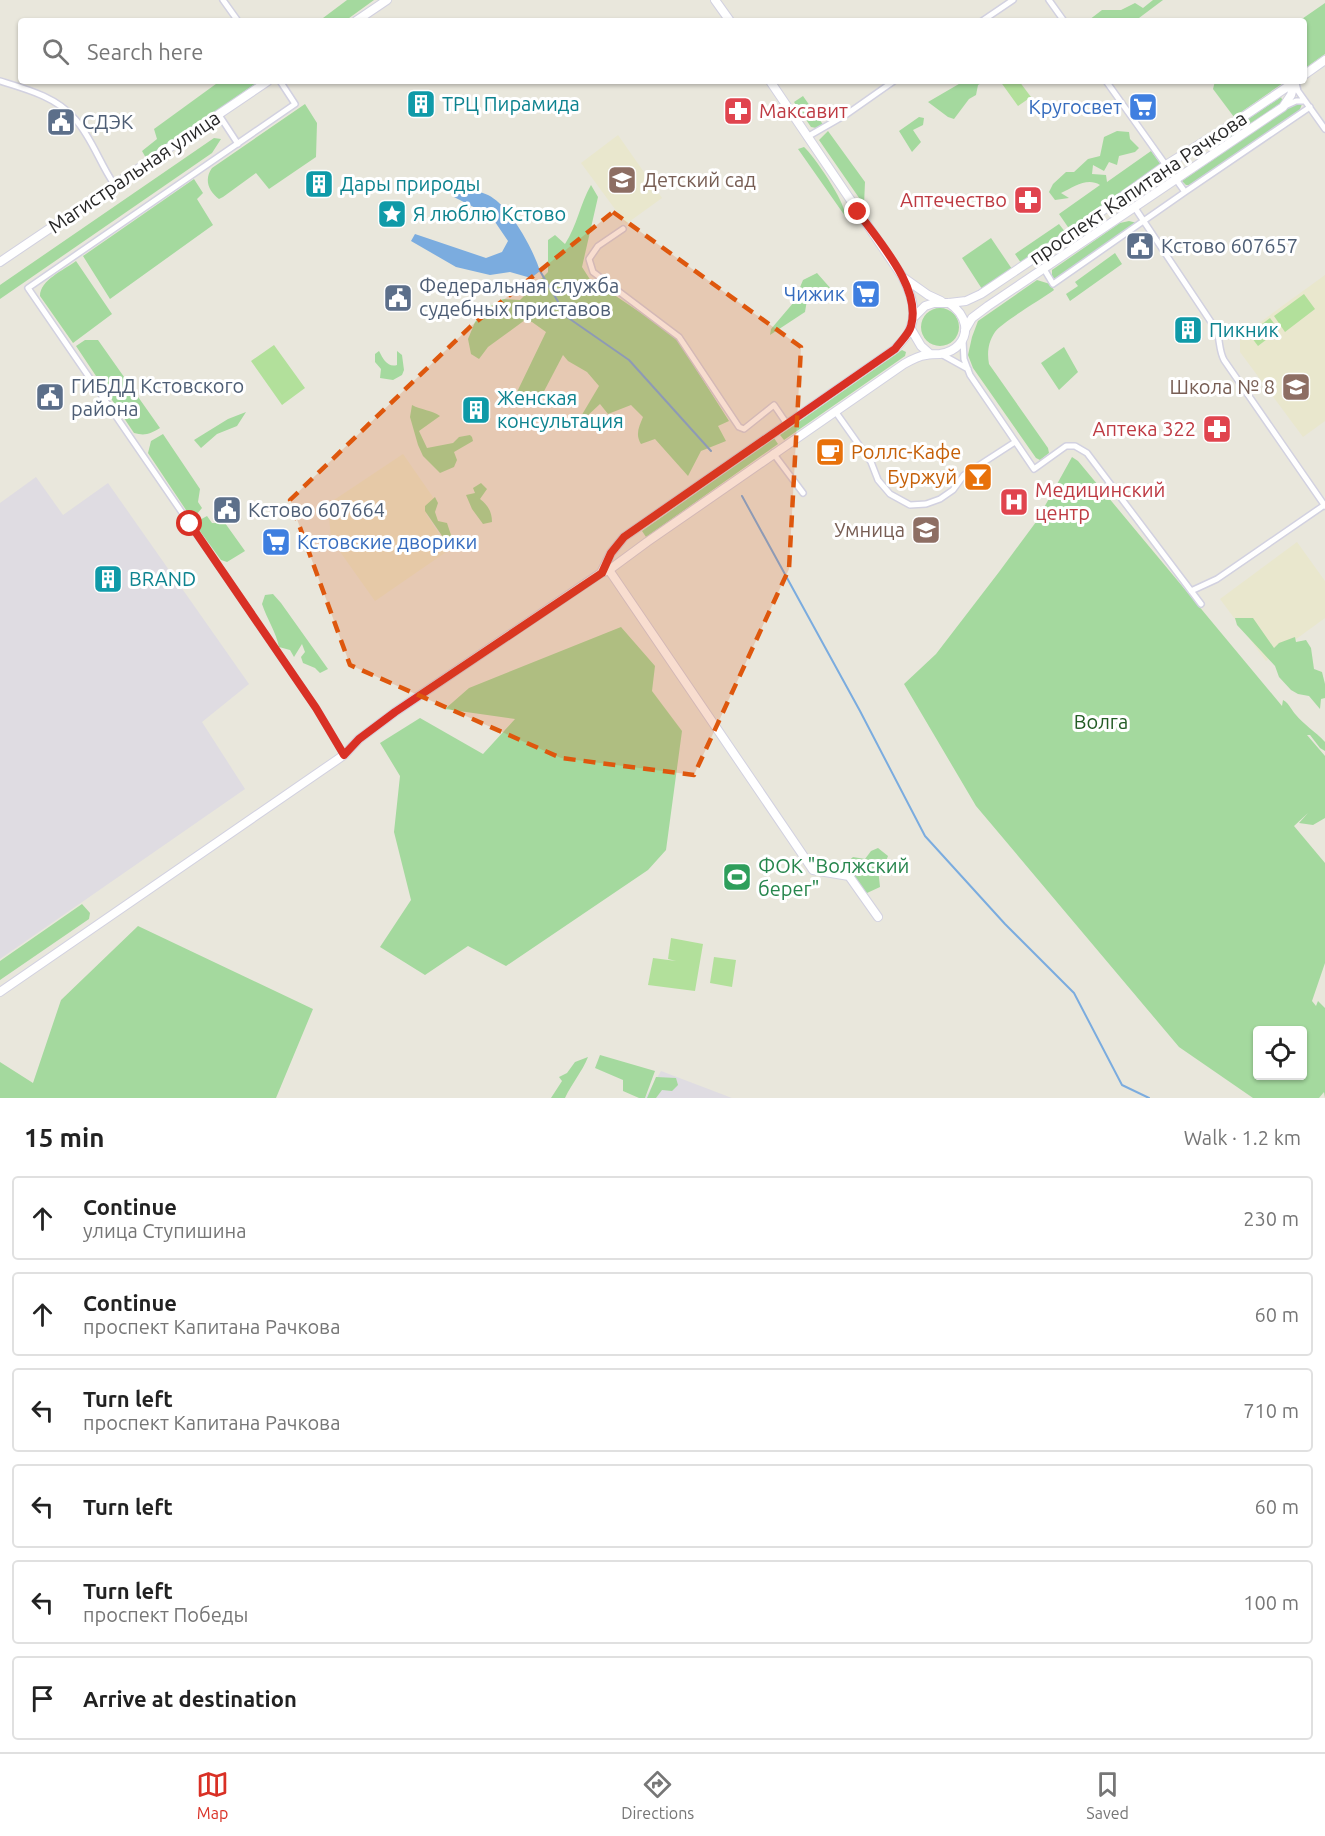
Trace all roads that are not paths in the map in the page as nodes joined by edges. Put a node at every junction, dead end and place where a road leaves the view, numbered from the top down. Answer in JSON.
{"nodes":[{"id":1,"x":223,"y":0,"type":"edge"},
{"id":2,"x":387,"y":0,"type":"edge"},
{"id":3,"x":715,"y":0,"type":"edge"},
{"id":4,"x":1013,"y":0,"type":"edge"},
{"id":5,"x":1049,"y":0,"type":"edge"},
{"id":6,"x":236,"y":18,"type":"edge"},
{"id":7,"x":360,"y":18,"type":"edge"},
{"id":8,"x":728,"y":18,"type":"edge"},
{"id":9,"x":986,"y":18,"type":"edge"},
{"id":10,"x":1062,"y":18,"type":"edge"},
{"id":11,"x":1325,"y":60,"type":"edge"},
{"id":12,"x":1307,"y":73,"type":"edge"},
{"id":13,"x":0,"y":81,"type":"edge"},
{"id":14,"x":264,"y":84,"type":"edge"},
{"id":15,"x":282,"y":84,"type":"edge"},
{"id":16,"x":772,"y":84,"type":"edge"},
{"id":17,"x":890,"y":84,"type":"edge"},
{"id":18,"x":1108,"y":84,"type":"edge"},
{"id":19,"x":1291,"y":84,"type":"edge"},
{"id":20,"x":1294,"y":84,"type":"edge"},
{"id":21,"x":1296,"y":84,"type":"edge"},
{"id":22,"x":1305,"y":101,"type":"junction"},
{"id":23,"x":1283,"y":107,"type":"junction"},
{"id":24,"x":1310,"y":107,"type":"junction"},
{"id":25,"x":219,"y":115,"type":"junction"},
{"id":26,"x":1325,"y":129,"type":"edge"},
{"id":27,"x":807,"y":137,"type":"junction"},
{"id":28,"x":238,"y":144,"type":"junction"},
{"id":29,"x":1166,"y":165,"type":"junction"},
{"id":30,"x":1175,"y":179,"type":"junction"},
{"id":31,"x":114,"y":184,"type":"junction"},
{"id":32,"x":1185,"y":192,"type":"junction"},
{"id":33,"x":1135,"y":208,"type":"junction"},
{"id":34,"x":1143,"y":221,"type":"junction"},
{"id":35,"x":623,"y":229,"type":"dead end"},
{"id":36,"x":0,"y":262,"type":"edge"},
{"id":37,"x":1044,"y":269,"type":"junction"},
{"id":38,"x":902,"y":276,"type":"junction"},
{"id":39,"x":981,"y":294,"type":"junction"},
{"id":40,"x":947,"y":303,"type":"junction"},
{"id":41,"x":988,"y":306,"type":"junction"},
{"id":42,"x":913,"y":318,"type":"junction"},
{"id":43,"x":911,"y":329,"type":"junction"},
{"id":44,"x":964,"y":335,"type":"junction"},
{"id":45,"x":930,"y":354,"type":"junction"},
{"id":46,"x":941,"y":354,"type":"junction"},
{"id":47,"x":968,"y":369,"type":"junction"},
{"id":48,"x":835,"y":411,"type":"junction"},
{"id":49,"x":787,"y":424,"type":"junction"},
{"id":50,"x":1015,"y":442,"type":"junction"},
{"id":51,"x":773,"y":453,"type":"junction"},
{"id":52,"x":803,"y":493,"type":"dead end"},
{"id":53,"x":1324,"y":506,"type":"edge"},
{"id":54,"x":624,"y":537,"type":"junction"},
{"id":55,"x":636,"y":550,"type":"junction"},
{"id":56,"x":605,"y":572,"type":"junction"},
{"id":57,"x":1191,"y":591,"type":"junction"},
{"id":58,"x":1201,"y":604,"type":"dead end"},
{"id":59,"x":344,"y":755,"type":"junction"},
{"id":60,"x":878,"y":917,"type":"dead end"},
{"id":61,"x":0,"y":992,"type":"edge"}],
"edges":[{"from":1,"to":6,"type":"street"},
{"from":2,"to":7,"type":"street"},
{"from":3,"to":8,"type":"street"},
{"from":4,"to":9,"type":"street"},
{"from":5,"to":10,"type":"street"},
{"from":11,"to":12,"type":"street"},
{"from":13,"to":31,"type":"street"},
{"from":14,"to":25,"type":"street","name":"Магистральная улица"},
{"from":15,"to":28,"type":"street"},
{"from":16,"to":27,"type":"street"},
{"from":17,"to":27,"type":"street"},
{"from":18,"to":29,"type":"street"},
{"from":19,"to":29,"type":"street","name":"проспект Капитана Рачкова"},
{"from":20,"to":23,"type":"street"},
{"from":21,"to":22,"type":"street"},
{"from":22,"to":23,"type":"street"},
{"from":22,"to":24,"type":"street"},
{"from":23,"to":30,"type":"street"},
{"from":24,"to":26,"type":"street"},
{"from":24,"to":32,"type":"street"},
{"from":25,"to":28,"type":"street"},
{"from":25,"to":31,"type":"street","name":"Магистральная улица"},
{"from":27,"to":38,"type":"street"},
{"from":28,"to":59,"type":"street"},
{"from":29,"to":30,"type":"street"},
{"from":29,"to":39,"type":"street","name":"проспект Капитана Рачкова"},
{"from":30,"to":32,"type":"street"},
{"from":30,"to":33,"type":"street"},
{"from":31,"to":36,"type":"street","name":"Магистральная улица"},
{"from":32,"to":34,"type":"street"},
{"from":33,"to":34,"type":"street"},
{"from":33,"to":37,"type":"street"},
{"from":34,"to":37,"type":"street"},
{"from":34,"to":53,"type":"street"},
{"from":35,"to":49,"type":"street"},
{"from":37,"to":41,"type":"street"},
{"from":38,"to":40,"type":"street"},
{"from":38,"to":42,"type":"street"},
{"from":39,"to":40,"type":"street","name":"проспект Капитана Рачкова"},
{"from":39,"to":41,"type":"street"},
{"from":40,"to":42,"type":"street"},
{"from":40,"to":44,"type":"street"},
{"from":41,"to":44,"type":"street"},
{"from":42,"to":43,"type":"street"},
{"from":43,"to":45,"type":"street"},
{"from":43,"to":49,"type":"street"},
{"from":44,"to":46,"type":"street"},
{"from":44,"to":47,"type":"street"},
{"from":45,"to":46,"type":"street"},
{"from":45,"to":48,"type":"street"},
{"from":46,"to":47,"type":"street"},
{"from":47,"to":50,"type":"street"},
{"from":48,"to":50,"type":"street"},
{"from":48,"to":51,"type":"street"},
{"from":49,"to":54,"type":"street"},
{"from":50,"to":57,"type":"street"},
{"from":51,"to":52,"type":"street"},
{"from":51,"to":55,"type":"street"},
{"from":53,"to":57,"type":"street"},
{"from":54,"to":55,"type":"street"},
{"from":54,"to":56,"type":"street"},
{"from":55,"to":56,"type":"street"},
{"from":56,"to":59,"type":"street"},
{"from":56,"to":60,"type":"street"},
{"from":57,"to":58,"type":"street"},
{"from":59,"to":61,"type":"street"}]}
